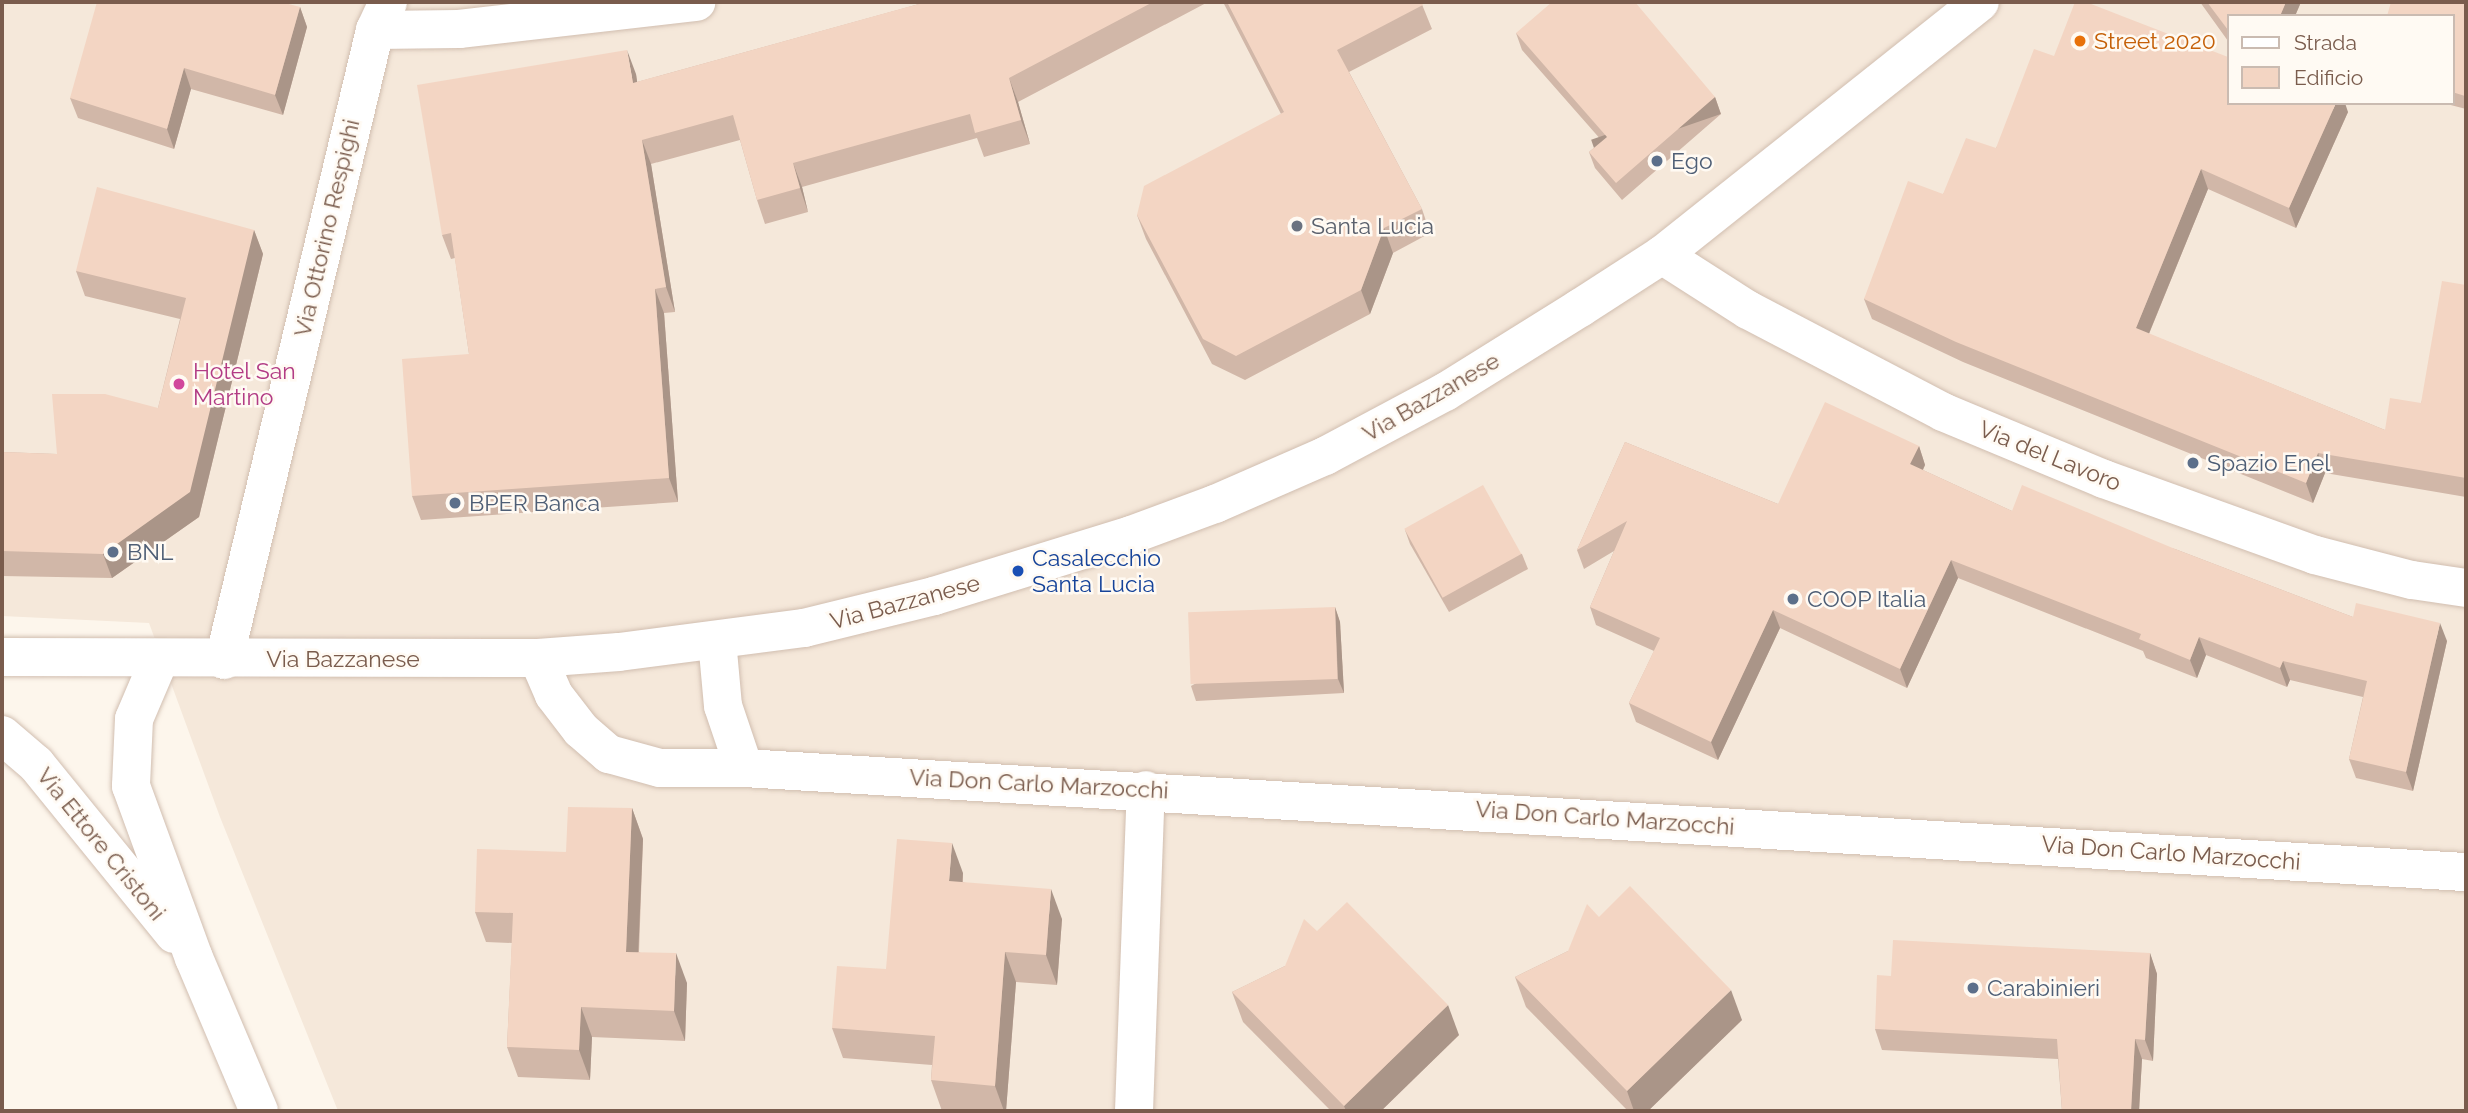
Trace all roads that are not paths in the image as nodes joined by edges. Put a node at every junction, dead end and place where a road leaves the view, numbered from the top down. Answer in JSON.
{"nodes":[{"id":1,"x":696,"y":2,"type":"edge"},
{"id":2,"x":1980,"y":2,"type":"edge"},
{"id":3,"x":373,"y":11,"type":"edge"},
{"id":4,"x":1662,"y":255,"type":"junction"},
{"id":5,"x":2466,"y":588,"type":"edge"},
{"id":6,"x":717,"y":640,"type":"junction"},
{"id":7,"x":2,"y":657,"type":"edge"},
{"id":8,"x":160,"y":658,"type":"junction"},
{"id":9,"x":538,"y":658,"type":"junction"},
{"id":10,"x":224,"y":660,"type":"junction"},
{"id":11,"x":2,"y":735,"type":"edge"},
{"id":12,"x":744,"y":768,"type":"junction"},
{"id":13,"x":1146,"y":790,"type":"junction"},
{"id":14,"x":2466,"y":872,"type":"edge"},
{"id":15,"x":194,"y":958,"type":"junction"},
{"id":16,"x":259,"y":1111,"type":"edge"},
{"id":17,"x":1134,"y":1111,"type":"edge"}],
"edges":[{"from":1,"to":3,"type":"street"},
{"from":2,"to":4,"type":"street","name":"Via Bazzanese"},
{"from":3,"to":10,"type":"street","name":"Via Ottorino Respighi"},
{"from":4,"to":5,"type":"street","name":"Via del Lavoro"},
{"from":4,"to":6,"type":"street","name":"Via Bazzanese"},
{"from":6,"to":9,"type":"street","name":"Via Bazzanese"},
{"from":6,"to":12,"type":"street"},
{"from":7,"to":8,"type":"street","name":"Via Bazzanese"},
{"from":8,"to":10,"type":"street","name":"Via Bazzanese"},
{"from":8,"to":15,"type":"street","name":"Via Ettore Cristoni"},
{"from":9,"to":10,"type":"street","name":"Via Bazzanese"},
{"from":9,"to":12,"type":"street","name":"Via Don Carlo Marzocchi"},
{"from":11,"to":15,"type":"street","name":"Via Ettore Cristoni"},
{"from":12,"to":13,"type":"street","name":"Via Don Carlo Marzocchi"},
{"from":13,"to":14,"type":"street","name":"Via Don Carlo Marzocchi"},
{"from":13,"to":17,"type":"street"},
{"from":15,"to":16,"type":"street","name":"Via Ettore Cristoni"}]}
